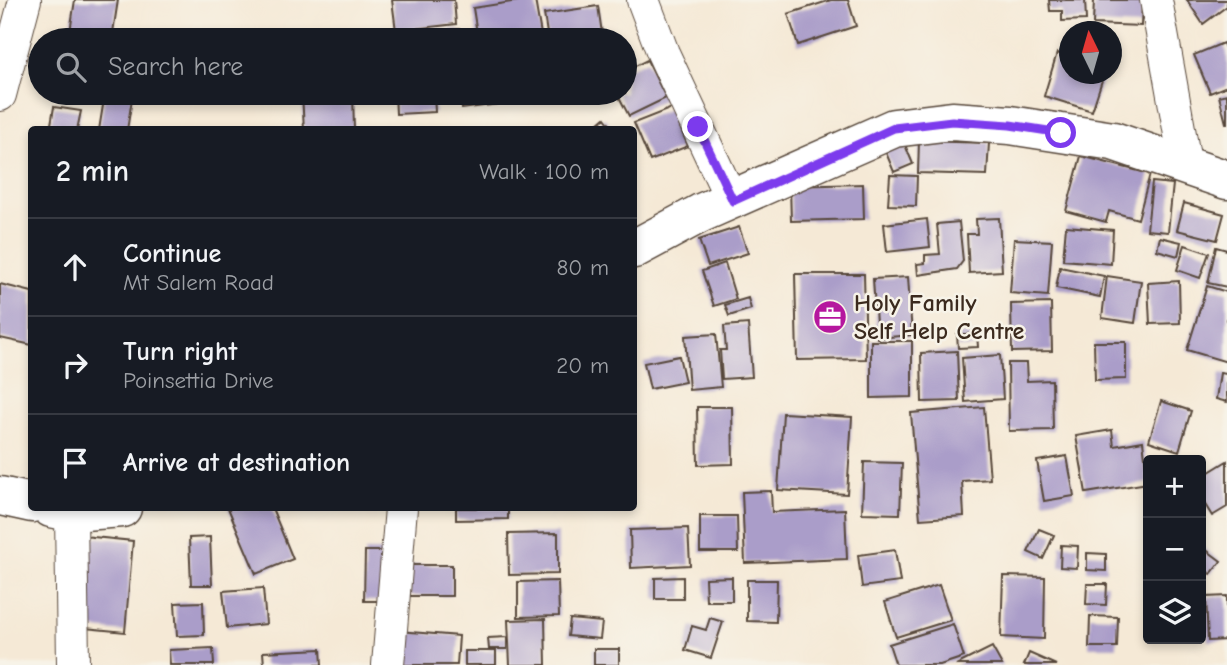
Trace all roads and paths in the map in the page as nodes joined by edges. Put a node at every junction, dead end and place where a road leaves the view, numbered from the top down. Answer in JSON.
{"nodes":[{"id":1,"x":25,"y":0,"type":"edge"},
{"id":2,"x":643,"y":0,"type":"edge"},
{"id":3,"x":1156,"y":0,"type":"edge"},
{"id":4,"x":0,"y":94,"type":"edge"},
{"id":5,"x":1186,"y":168,"type":"junction"},
{"id":6,"x":1227,"y":180,"type":"edge"},
{"id":7,"x":733,"y":201,"type":"junction"},
{"id":8,"x":637,"y":246,"type":"edge"},
{"id":9,"x":0,"y":496,"type":"edge"},
{"id":10,"x":28,"y":502,"type":"edge"},
{"id":11,"x":61,"y":511,"type":"edge"},
{"id":12,"x":401,"y":511,"type":"edge"},
{"id":13,"x":74,"y":665,"type":"edge"},
{"id":14,"x":388,"y":665,"type":"edge"}],
"edges":[{"from":1,"to":4,"type":"street"},
{"from":2,"to":7,"type":"street"},
{"from":3,"to":5,"type":"street"},
{"from":5,"to":6,"type":"street"},
{"from":5,"to":7,"type":"street"},
{"from":7,"to":8,"type":"street"},
{"from":9,"to":10,"type":"street"},
{"from":11,"to":13,"type":"street"},
{"from":12,"to":14,"type":"street"}]}
